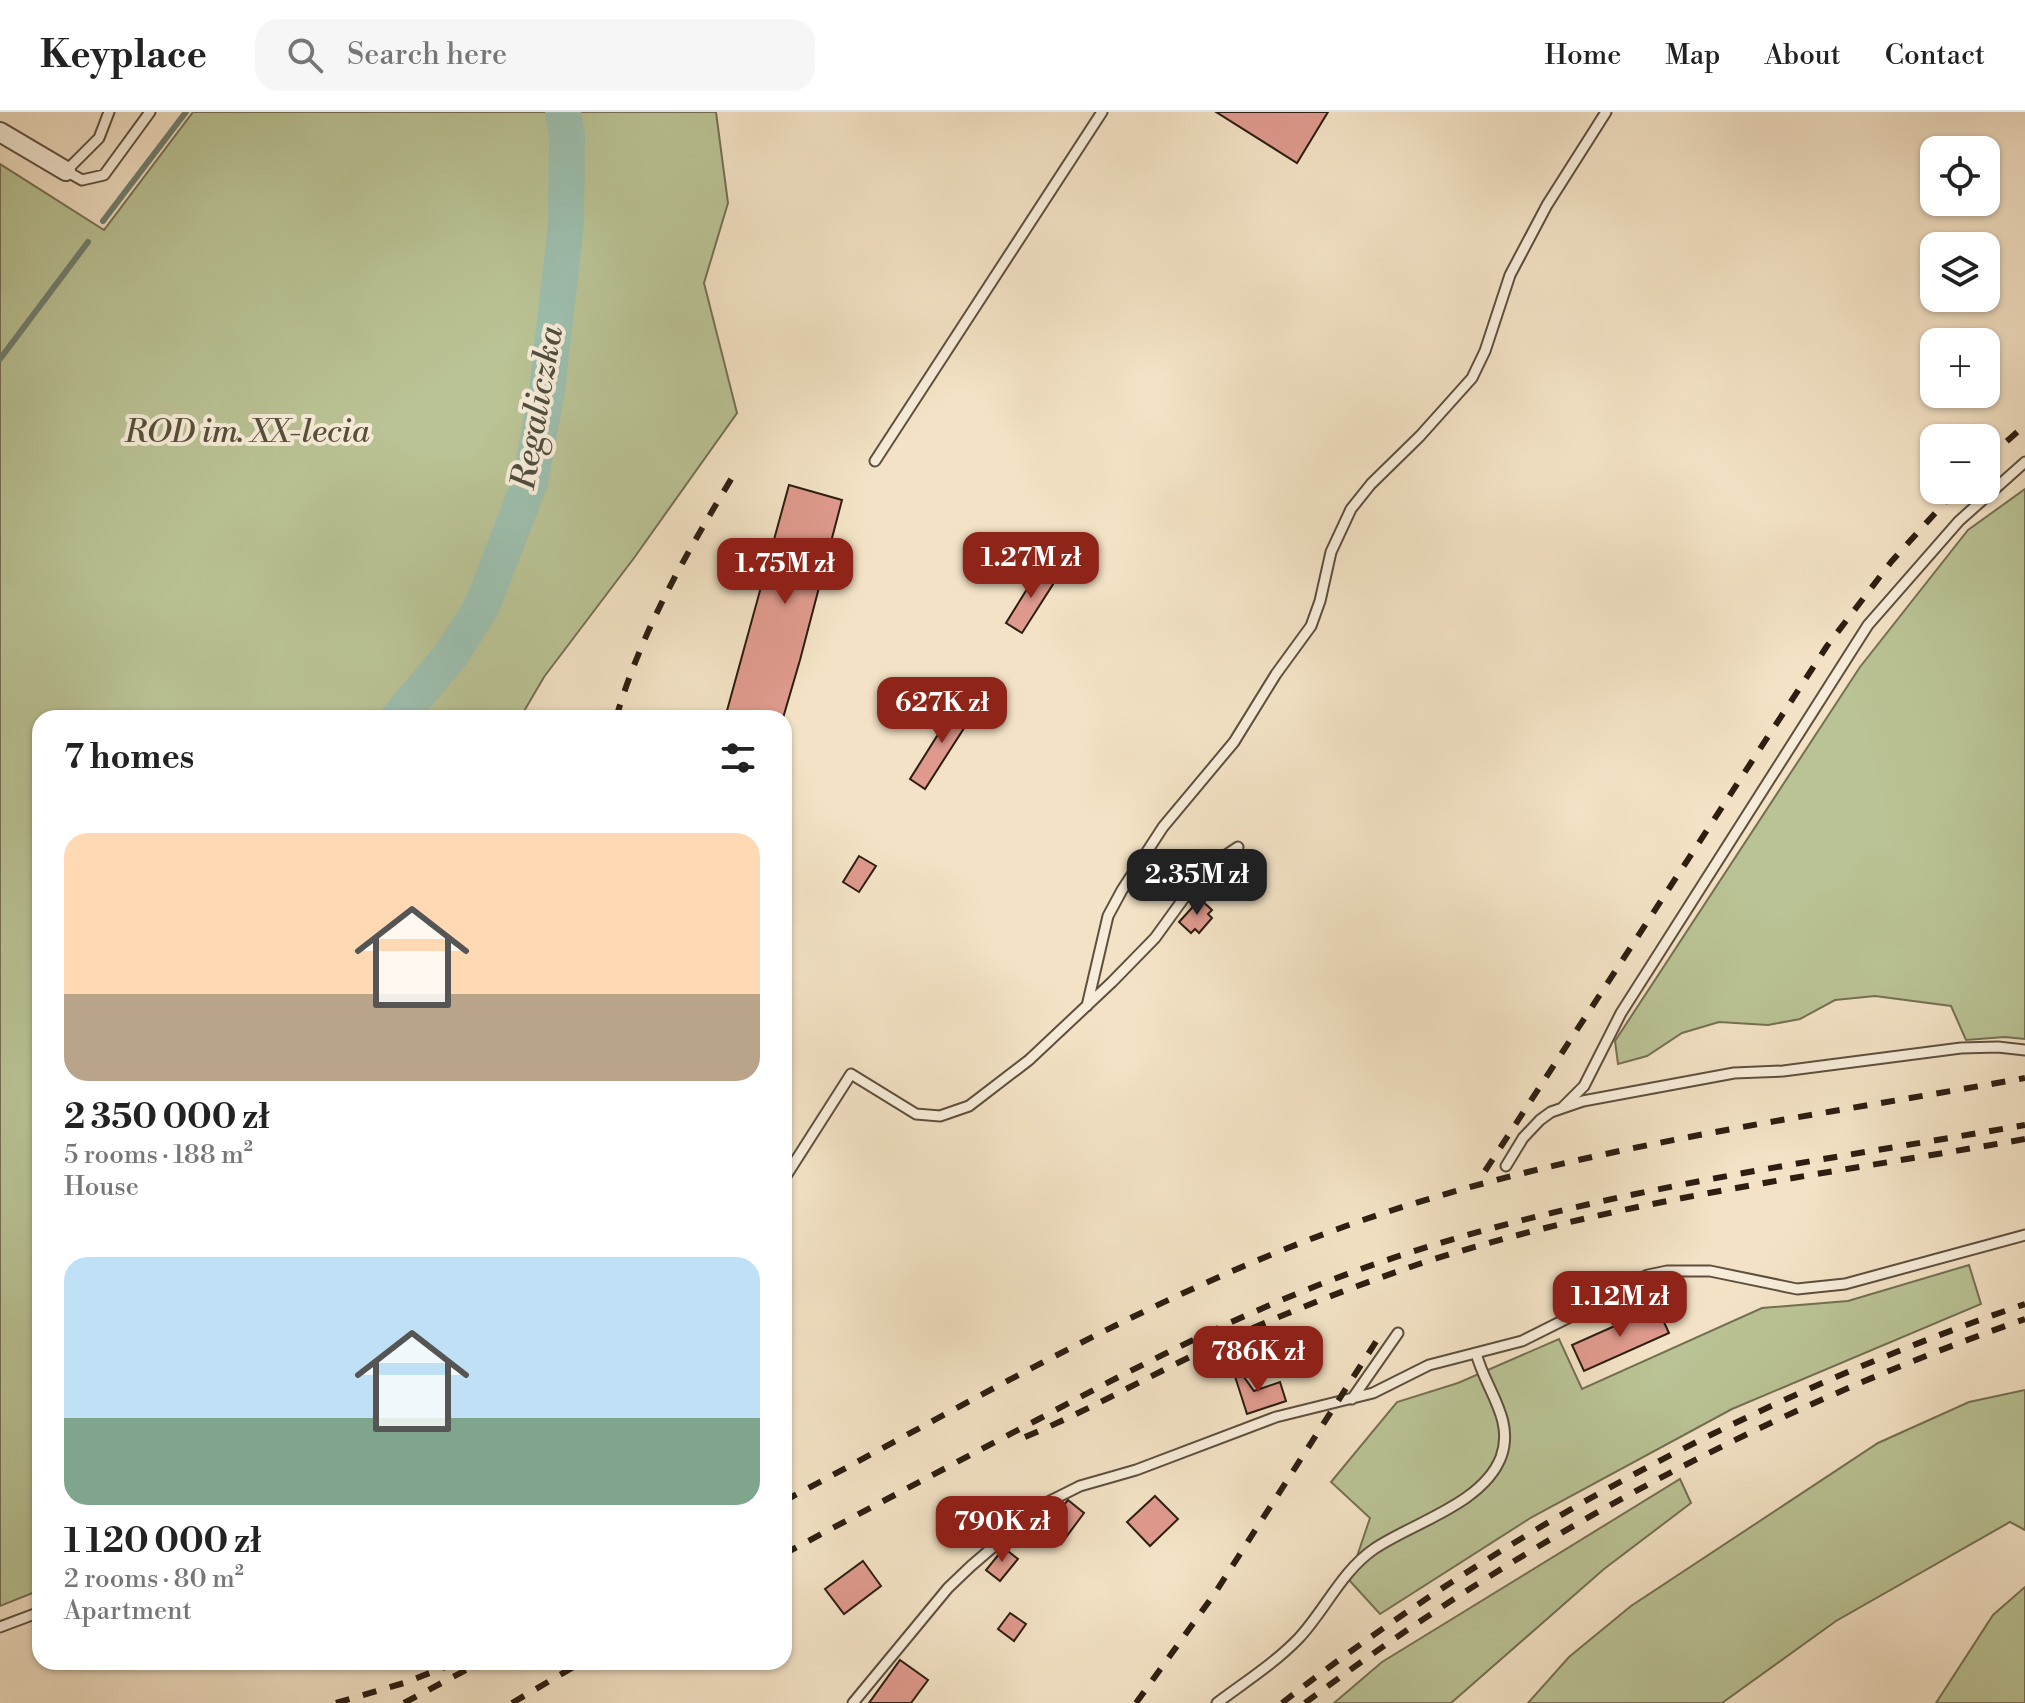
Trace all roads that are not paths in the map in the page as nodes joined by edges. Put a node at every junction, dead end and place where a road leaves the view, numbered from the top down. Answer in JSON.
{"nodes":[{"id":1,"x":109,"y":112,"type":"edge"},
{"id":2,"x":150,"y":112,"type":"edge"},
{"id":3,"x":1102,"y":112,"type":"edge"},
{"id":4,"x":1606,"y":112,"type":"edge"},
{"id":5,"x":0,"y":132,"type":"edge"},
{"id":6,"x":66,"y":171,"type":"junction"},
{"id":7,"x":875,"y":461,"type":"dead end"},
{"id":8,"x":2025,"y":462,"type":"edge"},
{"id":9,"x":1238,"y":847,"type":"dead end"},
{"id":10,"x":1087,"y":1006,"type":"junction"},
{"id":11,"x":2025,"y":1050,"type":"edge"},
{"id":12,"x":1563,"y":1107,"type":"junction"},
{"id":13,"x":792,"y":1166,"type":"edge"},
{"id":14,"x":1506,"y":1166,"type":"dead end"},
{"id":15,"x":2025,"y":1235,"type":"edge"},
{"id":16,"x":1398,"y":1333,"type":"dead end"},
{"id":17,"x":1476,"y":1353,"type":"junction"},
{"id":18,"x":1351,"y":1400,"type":"junction"},
{"id":19,"x":32,"y":1615,"type":"edge"},
{"id":20,"x":0,"y":1627,"type":"edge"},
{"id":21,"x":853,"y":1703,"type":"edge"},
{"id":22,"x":1217,"y":1703,"type":"edge"}],
"edges":[{"from":1,"to":6,"type":"lane"},
{"from":2,"to":6,"type":"lane"},
{"from":3,"to":7,"type":"lane"},
{"from":4,"to":10,"type":"lane"},
{"from":5,"to":6,"type":"street"},
{"from":8,"to":12,"type":"lane"},
{"from":9,"to":10,"type":"lane"},
{"from":10,"to":13,"type":"lane"},
{"from":11,"to":12,"type":"lane"},
{"from":12,"to":14,"type":"lane"},
{"from":15,"to":17,"type":"lane"},
{"from":16,"to":18,"type":"lane"},
{"from":17,"to":18,"type":"lane"},
{"from":17,"to":22,"type":"lane"},
{"from":18,"to":21,"type":"lane"},
{"from":19,"to":20,"type":"lane"}]}
